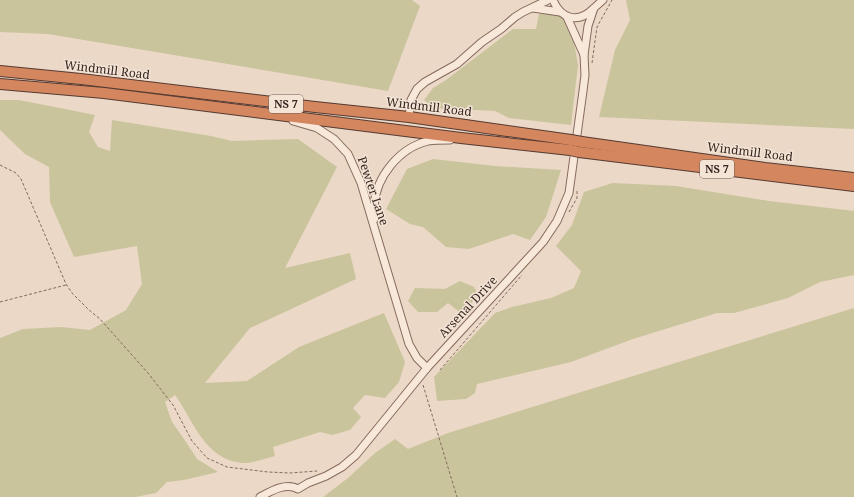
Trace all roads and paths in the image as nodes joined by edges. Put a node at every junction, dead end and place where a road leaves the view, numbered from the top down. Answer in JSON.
{"nodes":[{"id":1,"x":548,"y":0,"type":"edge"},
{"id":2,"x":553,"y":0,"type":"edge"},
{"id":3,"x":598,"y":0,"type":"edge"},
{"id":4,"x":603,"y":0,"type":"edge"},
{"id":5,"x":612,"y":0,"type":"edge"},
{"id":6,"x":533,"y":8,"type":"junction"},
{"id":7,"x":594,"y":8,"type":"junction"},
{"id":8,"x":560,"y":12,"type":"junction"},
{"id":9,"x":567,"y":17,"type":"junction"},
{"id":10,"x":584,"y":55,"type":"junction"},
{"id":11,"x":592,"y":66,"type":"dead end"},
{"id":12,"x":0,"y":71,"type":"edge"},
{"id":13,"x":0,"y":84,"type":"edge"},
{"id":14,"x":222,"y":108,"type":"junction"},
{"id":15,"x":409,"y":117,"type":"junction"},
{"id":16,"x":506,"y":143,"type":"junction"},
{"id":17,"x":576,"y":146,"type":"junction"},
{"id":18,"x":0,"y":165,"type":"edge"},
{"id":19,"x":854,"y":178,"type":"edge"},
{"id":20,"x":854,"y":186,"type":"edge"},
{"id":21,"x":577,"y":190,"type":"dead end"},
{"id":22,"x":566,"y":216,"type":"dead end"},
{"id":23,"x":382,"y":254,"type":"junction"},
{"id":24,"x":522,"y":276,"type":"dead end"},
{"id":25,"x":66,"y":284,"type":"junction"},
{"id":26,"x":0,"y":302,"type":"edge"},
{"id":27,"x":427,"y":368,"type":"junction"},
{"id":28,"x":440,"y":370,"type":"dead end"},
{"id":29,"x":421,"y":377,"type":"junction"},
{"id":30,"x":317,"y":472,"type":"dead end"},
{"id":31,"x":260,"y":497,"type":"edge"},
{"id":32,"x":457,"y":497,"type":"edge"}],
"edges":[{"from":1,"to":6,"type":"lane"},
{"from":2,"to":8,"type":"lane"},
{"from":3,"to":7,"type":"lane","name":"Arsenal Drive"},
{"from":4,"to":7,"type":"lane"},
{"from":5,"to":11,"type":"path"},
{"from":6,"to":8,"type":"lane"},
{"from":6,"to":15,"type":"lane"},
{"from":7,"to":9,"type":"lane"},
{"from":7,"to":10,"type":"lane","name":"Arsenal Drive"},
{"from":8,"to":9,"type":"lane"},
{"from":9,"to":10,"type":"lane","name":"Arsenal Drive"},
{"from":10,"to":27,"type":"lane","name":"Arsenal Drive"},
{"from":12,"to":15,"type":"highway","name":"Windmill Road","number":"NS 7"},
{"from":13,"to":14,"type":"highway","name":"Windmill Road","number":"NS 7"},
{"from":14,"to":16,"type":"highway","name":"Windmill Road","number":"NS 7"},
{"from":14,"to":23,"type":"lane","name":"Pewter Lane"},
{"from":15,"to":17,"type":"highway","name":"Windmill Road","number":"NS 7"},
{"from":16,"to":17,"type":"highway","name":"Windmill Road","number":"NS 7"},
{"from":16,"to":23,"type":"lane","name":"Pewter Lane"},
{"from":17,"to":19,"type":"highway","name":"Windmill Road","number":"NS 7"},
{"from":17,"to":20,"type":"highway","name":"Windmill Road","number":"NS 7"},
{"from":18,"to":25,"type":"path"},
{"from":21,"to":22,"type":"path"},
{"from":23,"to":27,"type":"lane","name":"Pewter Lane"},
{"from":24,"to":28,"type":"path"},
{"from":25,"to":26,"type":"path"},
{"from":25,"to":30,"type":"path"},
{"from":27,"to":29,"type":"lane","name":"Arsenal Drive"},
{"from":29,"to":31,"type":"lane","name":"Arsenal Drive"},
{"from":29,"to":32,"type":"path"}]}
